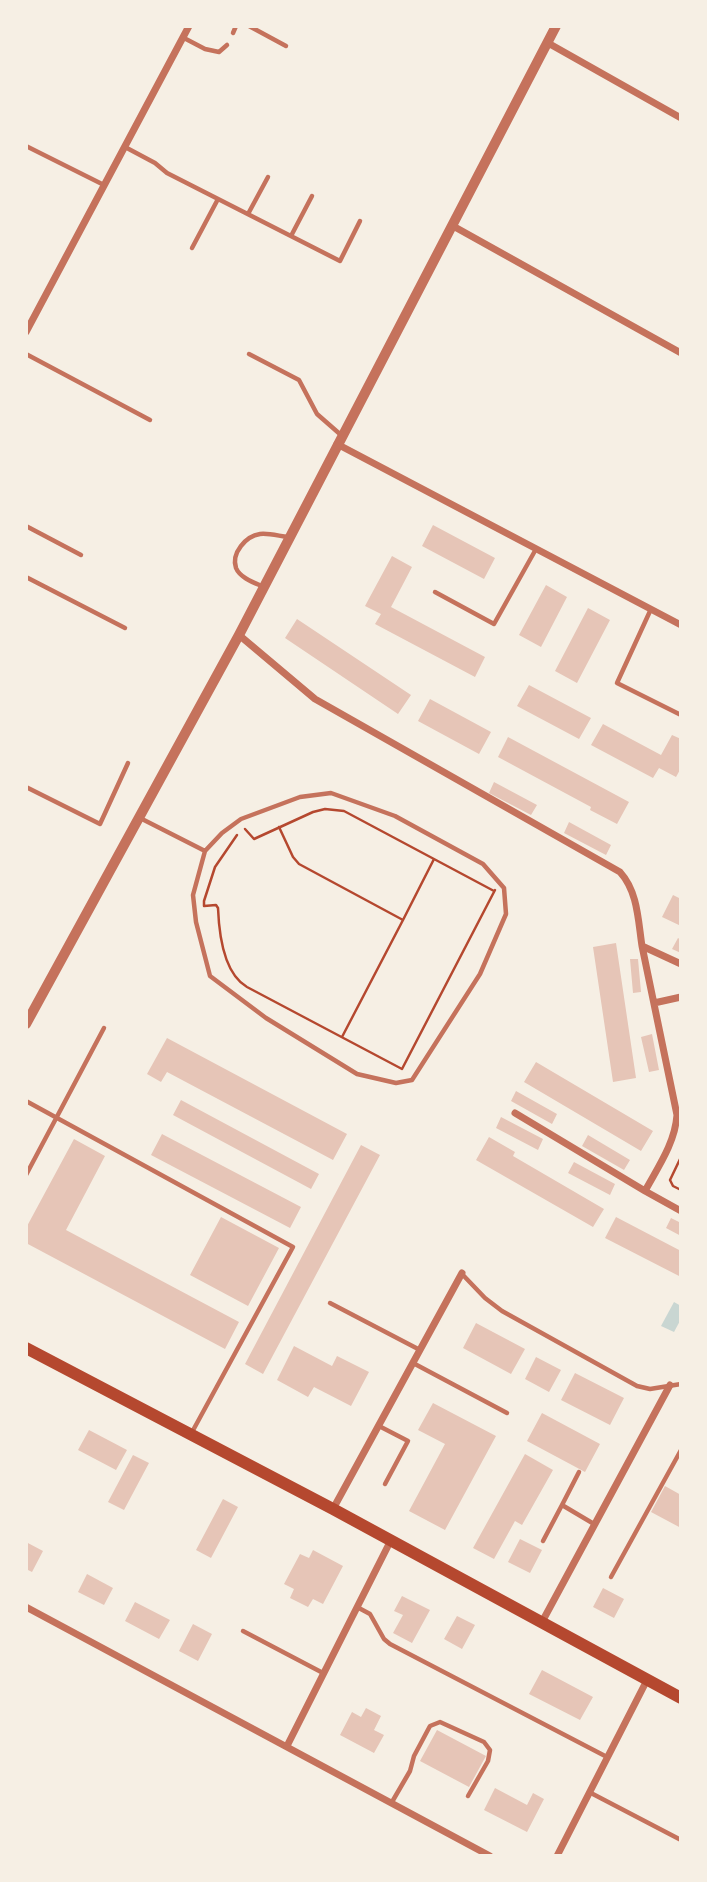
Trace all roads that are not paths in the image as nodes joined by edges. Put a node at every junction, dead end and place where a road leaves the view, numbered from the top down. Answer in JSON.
{"nodes":[{"id":1,"x":189,"y":26,"type":"edge"},
{"id":2,"x":236,"y":26,"type":"edge"},
{"id":3,"x":249,"y":26,"type":"edge"},
{"id":4,"x":556,"y":26,"type":"edge"},
{"id":5,"x":233,"y":33,"type":"dead end"},
{"id":6,"x":183,"y":37,"type":"junction"},
{"id":7,"x":548,"y":43,"type":"junction"},
{"id":8,"x":227,"y":45,"type":"dead end"},
{"id":9,"x":286,"y":46,"type":"dead end"},
{"id":10,"x":681,"y":118,"type":"edge"},
{"id":11,"x":26,"y":146,"type":"edge"},
{"id":12,"x":125,"y":147,"type":"junction"},
{"id":13,"x":268,"y":177,"type":"dead end"},
{"id":14,"x":104,"y":185,"type":"junction"},
{"id":15,"x":312,"y":196,"type":"dead end"},
{"id":16,"x":218,"y":199,"type":"junction"},
{"id":17,"x":248,"y":214,"type":"junction"},
{"id":18,"x":360,"y":221,"type":"dead end"},
{"id":19,"x":453,"y":226,"type":"junction"},
{"id":20,"x":291,"y":236,"type":"junction"},
{"id":21,"x":192,"y":248,"type":"dead end"},
{"id":22,"x":26,"y":332,"type":"edge"},
{"id":23,"x":681,"y":353,"type":"edge"},
{"id":24,"x":26,"y":354,"type":"edge"},
{"id":25,"x":249,"y":354,"type":"dead end"},
{"id":26,"x":150,"y":419,"type":"dead end"},
{"id":27,"x":339,"y":439,"type":"junction"},
{"id":28,"x":26,"y":526,"type":"edge"},
{"id":29,"x":289,"y":538,"type":"junction"},
{"id":30,"x":536,"y":548,"type":"junction"},
{"id":31,"x":81,"y":555,"type":"dead end"},
{"id":32,"x":26,"y":577,"type":"edge"},
{"id":33,"x":264,"y":587,"type":"junction"},
{"id":34,"x":435,"y":592,"type":"dead end"},
{"id":35,"x":651,"y":609,"type":"junction"},
{"id":36,"x":681,"y":625,"type":"edge"},
{"id":37,"x":125,"y":628,"type":"dead end"},
{"id":38,"x":239,"y":635,"type":"junction"},
{"id":39,"x":681,"y":715,"type":"edge"},
{"id":40,"x":128,"y":763,"type":"dead end"},
{"id":41,"x":26,"y":787,"type":"edge"},
{"id":42,"x":139,"y":818,"type":"junction"},
{"id":43,"x":205,"y":851,"type":"junction"},
{"id":44,"x":642,"y":946,"type":"junction"},
{"id":45,"x":681,"y":964,"type":"edge"},
{"id":46,"x":681,"y":998,"type":"edge"},
{"id":47,"x":654,"y":1003,"type":"junction"},
{"id":48,"x":26,"y":1024,"type":"edge"},
{"id":49,"x":104,"y":1028,"type":"dead end"},
{"id":50,"x":26,"y":1101,"type":"edge"},
{"id":51,"x":515,"y":1113,"type":"dead end"},
{"id":52,"x":56,"y":1117,"type":"junction"},
{"id":53,"x":26,"y":1175,"type":"edge"},
{"id":54,"x":645,"y":1191,"type":"junction"},
{"id":55,"x":681,"y":1211,"type":"edge"},
{"id":56,"x":462,"y":1273,"type":"joint"},
{"id":57,"x":330,"y":1303,"type":"dead end"},
{"id":58,"x":26,"y":1348,"type":"edge"},
{"id":59,"x":420,"y":1350,"type":"junction"},
{"id":60,"x":413,"y":1363,"type":"junction"},
{"id":61,"x":681,"y":1384,"type":"edge"},
{"id":62,"x":670,"y":1385,"type":"junction"},
{"id":63,"x":507,"y":1412,"type":"dead end"},
{"id":64,"x":379,"y":1426,"type":"junction"},
{"id":65,"x":191,"y":1434,"type":"junction"},
{"id":66,"x":681,"y":1450,"type":"edge"},
{"id":67,"x":579,"y":1472,"type":"dead end"},
{"id":68,"x":385,"y":1484,"type":"dead end"},
{"id":69,"x":562,"y":1505,"type":"junction"},
{"id":70,"x":333,"y":1509,"type":"junction"},
{"id":71,"x":595,"y":1524,"type":"junction"},
{"id":72,"x":391,"y":1540,"type":"junction"},
{"id":73,"x":543,"y":1541,"type":"dead end"},
{"id":74,"x":611,"y":1577,"type":"dead end"},
{"id":75,"x":357,"y":1607,"type":"junction"},
{"id":76,"x":26,"y":1608,"type":"edge"},
{"id":77,"x":542,"y":1622,"type":"junction"},
{"id":78,"x":243,"y":1631,"type":"dead end"},
{"id":79,"x":324,"y":1673,"type":"junction"},
{"id":80,"x":648,"y":1680,"type":"junction"},
{"id":81,"x":681,"y":1698,"type":"edge"},
{"id":82,"x":287,"y":1745,"type":"junction"},
{"id":83,"x":607,"y":1758,"type":"junction"},
{"id":84,"x":589,"y":1792,"type":"junction"},
{"id":85,"x":468,"y":1796,"type":"dead end"},
{"id":86,"x":391,"y":1802,"type":"junction"},
{"id":87,"x":681,"y":1840,"type":"edge"},
{"id":88,"x":490,"y":1856,"type":"edge"},
{"id":89,"x":557,"y":1856,"type":"edge"}],
"edges":[{"from":1,"to":6,"type":"street"},
{"from":2,"to":5,"type":"lane"},
{"from":3,"to":9,"type":"lane"},
{"from":4,"to":7,"type":"street"},
{"from":6,"to":8,"type":"lane"},
{"from":6,"to":12,"type":"street"},
{"from":7,"to":10,"type":"street"},
{"from":7,"to":19,"type":"street"},
{"from":11,"to":14,"type":"lane"},
{"from":12,"to":14,"type":"street"},
{"from":12,"to":16,"type":"lane"},
{"from":13,"to":17,"type":"lane"},
{"from":14,"to":22,"type":"street"},
{"from":15,"to":20,"type":"lane"},
{"from":16,"to":17,"type":"lane"},
{"from":16,"to":21,"type":"lane"},
{"from":17,"to":20,"type":"lane"},
{"from":18,"to":20,"type":"lane"},
{"from":19,"to":23,"type":"street"},
{"from":19,"to":27,"type":"street"},
{"from":24,"to":26,"type":"lane"},
{"from":25,"to":27,"type":"lane"},
{"from":27,"to":29,"type":"street"},
{"from":27,"to":30,"type":"street"},
{"from":28,"to":31,"type":"lane"},
{"from":29,"to":33,"type":"street"},
{"from":29,"to":33,"type":"lane"},
{"from":30,"to":34,"type":"lane"},
{"from":30,"to":35,"type":"street"},
{"from":32,"to":37,"type":"lane"},
{"from":33,"to":38,"type":"street"},
{"from":35,"to":36,"type":"street"},
{"from":35,"to":39,"type":"lane"},
{"from":38,"to":42,"type":"street"},
{"from":38,"to":44,"type":"street"},
{"from":40,"to":41,"type":"lane"},
{"from":42,"to":43,"type":"lane"},
{"from":42,"to":48,"type":"street"},
{"from":43,"to":43,"type":"lane"},
{"from":44,"to":45,"type":"street"},
{"from":44,"to":47,"type":"street"},
{"from":46,"to":47,"type":"street"},
{"from":47,"to":54,"type":"street"},
{"from":49,"to":52,"type":"lane"},
{"from":50,"to":52,"type":"lane"},
{"from":51,"to":54,"type":"street"},
{"from":52,"to":53,"type":"lane"},
{"from":52,"to":65,"type":"lane"},
{"from":54,"to":55,"type":"street"},
{"from":56,"to":59,"type":"street"},
{"from":56,"to":62,"type":"lane"},
{"from":57,"to":59,"type":"lane"},
{"from":58,"to":65,"type":"main road"},
{"from":59,"to":60,"type":"street"},
{"from":60,"to":63,"type":"lane"},
{"from":60,"to":64,"type":"street"},
{"from":61,"to":62,"type":"lane"},
{"from":62,"to":71,"type":"street"},
{"from":64,"to":68,"type":"lane"},
{"from":64,"to":70,"type":"street"},
{"from":65,"to":70,"type":"main road"},
{"from":66,"to":74,"type":"lane"},
{"from":67,"to":69,"type":"lane"},
{"from":69,"to":71,"type":"lane"},
{"from":69,"to":73,"type":"lane"},
{"from":70,"to":72,"type":"main road"},
{"from":71,"to":77,"type":"street"},
{"from":72,"to":75,"type":"street"},
{"from":72,"to":77,"type":"main road"},
{"from":75,"to":79,"type":"street"},
{"from":75,"to":83,"type":"lane"},
{"from":76,"to":82,"type":"street"},
{"from":77,"to":80,"type":"main road"},
{"from":78,"to":79,"type":"lane"},
{"from":79,"to":82,"type":"street"},
{"from":80,"to":81,"type":"main road"},
{"from":80,"to":83,"type":"street"},
{"from":82,"to":86,"type":"street"},
{"from":83,"to":84,"type":"street"},
{"from":84,"to":87,"type":"lane"},
{"from":84,"to":89,"type":"street"},
{"from":85,"to":86,"type":"lane"},
{"from":86,"to":88,"type":"street"}]}
